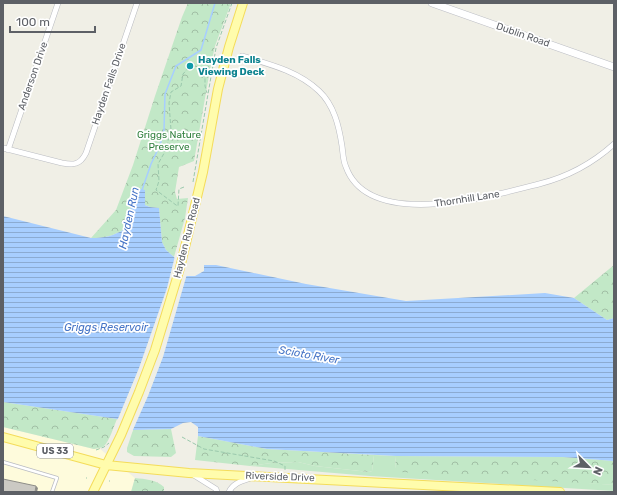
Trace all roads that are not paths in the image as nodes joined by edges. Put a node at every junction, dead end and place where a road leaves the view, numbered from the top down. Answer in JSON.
{"nodes":[{"id":1,"x":58,"y":3,"type":"edge"},
{"id":2,"x":137,"y":3,"type":"edge"},
{"id":3,"x":243,"y":3,"type":"edge"},
{"id":4,"x":432,"y":3,"type":"edge"},
{"id":5,"x":242,"y":56,"type":"dead end"},
{"id":6,"x":614,"y":67,"type":"edge"},
{"id":7,"x":614,"y":144,"type":"edge"},
{"id":8,"x":5,"y":149,"type":"edge"},
{"id":9,"x":3,"y":437,"type":"edge"},
{"id":10,"x":3,"y":462,"type":"edge"},
{"id":11,"x":106,"y":465,"type":"junction"},
{"id":12,"x":189,"y":473,"type":"junction"},
{"id":13,"x":254,"y":476,"type":"junction"},
{"id":14,"x":52,"y":492,"type":"edge"},
{"id":15,"x":93,"y":492,"type":"edge"},
{"id":16,"x":217,"y":492,"type":"edge"},
{"id":17,"x":229,"y":492,"type":"edge"},
{"id":18,"x":560,"y":492,"type":"edge"}],
"edges":[{"from":1,"to":8,"type":"street","name":"Anderson Drive"},
{"from":2,"to":8,"type":"street","name":"Hayden Falls Drive"},
{"from":3,"to":11,"type":"main road","name":"Hayden Run Road"},
{"from":4,"to":6,"type":"main road","name":"Dublin Road"},
{"from":5,"to":7,"type":"street","name":"Thornhill Lane"},
{"from":9,"to":11,"type":"main road","name":"Riverside Drive","number":"US 33"},
{"from":10,"to":14,"type":"lane"},
{"from":11,"to":12,"type":"main road","name":"Riverside Drive","number":"US 33"},
{"from":11,"to":15,"type":"main road","name":"Hayden Run Road"},
{"from":12,"to":13,"type":"main road","name":"Riverside Drive","number":"US 33"},
{"from":12,"to":16,"type":"street"},
{"from":13,"to":17,"type":"street"},
{"from":13,"to":18,"type":"main road","name":"Riverside Drive","number":"US 33"}]}
